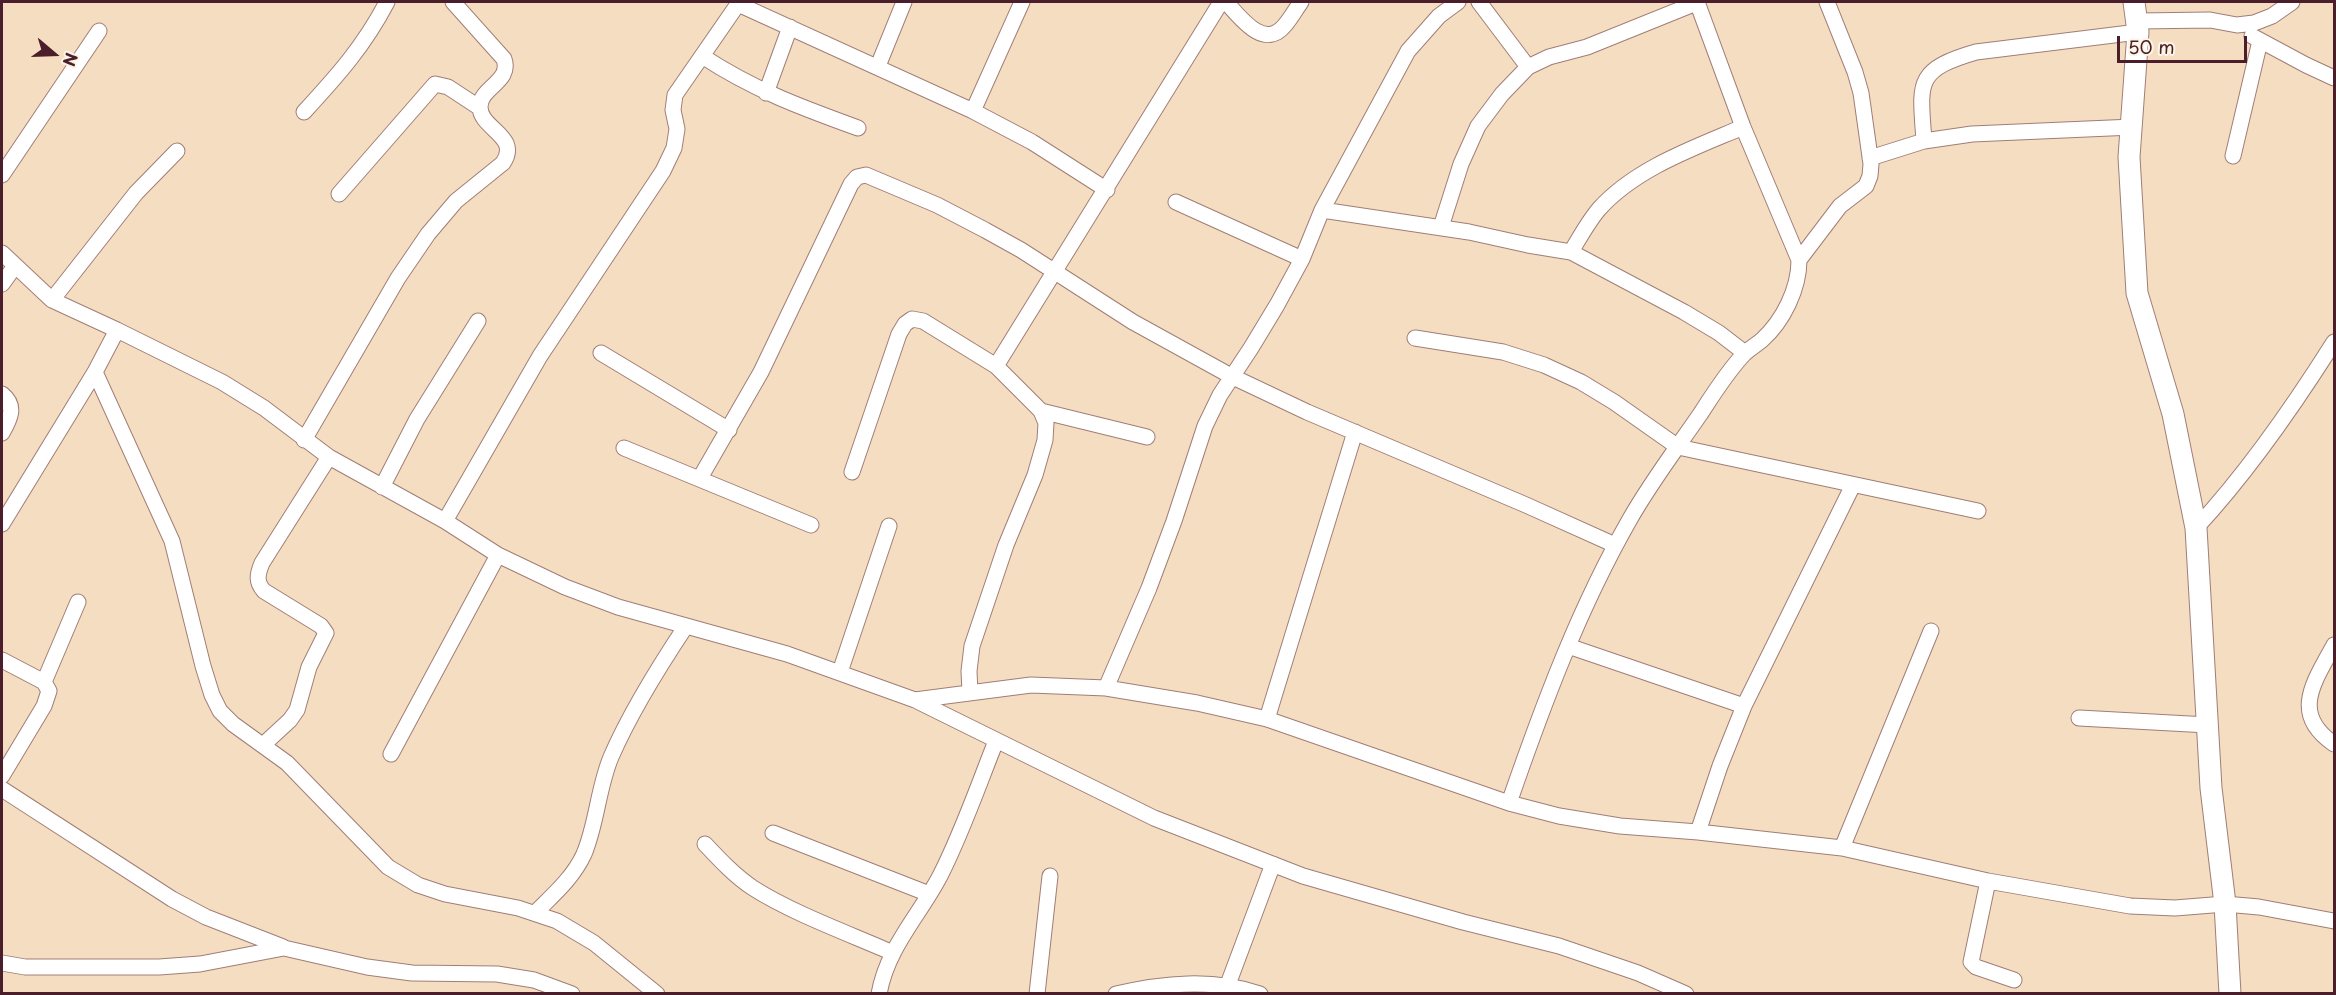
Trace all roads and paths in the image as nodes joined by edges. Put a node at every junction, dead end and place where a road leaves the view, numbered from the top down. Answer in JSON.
{"nodes":[{"id":1,"x":387,"y":2,"type":"edge"},
{"id":2,"x":453,"y":2,"type":"edge"},
{"id":3,"x":904,"y":2,"type":"edge"},
{"id":4,"x":1022,"y":2,"type":"edge"},
{"id":5,"x":1223,"y":2,"type":"edge"},
{"id":6,"x":1301,"y":2,"type":"edge"},
{"id":7,"x":1458,"y":2,"type":"edge"},
{"id":8,"x":1479,"y":2,"type":"edge"},
{"id":9,"x":1697,"y":2,"type":"edge"},
{"id":10,"x":1827,"y":2,"type":"edge"},
{"id":11,"x":2292,"y":2,"type":"edge"},
{"id":12,"x":739,"y":3,"type":"edge"},
{"id":13,"x":2137,"y":18,"type":"edge"},
{"id":14,"x":2237,"y":25,"type":"junction"},
{"id":15,"x":790,"y":27,"type":"junction"},
{"id":16,"x":99,"y":31,"type":"dead end"},
{"id":17,"x":2260,"y":41,"type":"junction"},
{"id":18,"x":702,"y":56,"type":"junction"},
{"id":19,"x":879,"y":66,"type":"junction"},
{"id":20,"x":1528,"y":67,"type":"junction"},
{"id":21,"x":2334,"y":78,"type":"edge"},
{"id":22,"x":766,"y":93,"type":"junction"},
{"id":23,"x":480,"y":108,"type":"junction"},
{"id":24,"x":973,"y":111,"type":"junction"},
{"id":25,"x":304,"y":112,"type":"dead end"},
{"id":26,"x":1743,"y":127,"type":"junction"},
{"id":27,"x":2133,"y":127,"type":"junction"},
{"id":28,"x":858,"y":128,"type":"dead end"},
{"id":29,"x":1924,"y":141,"type":"junction"},
{"id":30,"x":177,"y":151,"type":"dead end"},
{"id":31,"x":2233,"y":156,"type":"dead end"},
{"id":32,"x":1870,"y":158,"type":"junction"},
{"id":33,"x":2,"y":175,"type":"edge"},
{"id":34,"x":1107,"y":190,"type":"junction"},
{"id":35,"x":339,"y":194,"type":"dead end"},
{"id":36,"x":1176,"y":202,"type":"dead end"},
{"id":37,"x":1322,"y":210,"type":"junction"},
{"id":38,"x":1441,"y":227,"type":"junction"},
{"id":39,"x":1571,"y":252,"type":"junction"},
{"id":40,"x":2,"y":253,"type":"edge"},
{"id":41,"x":1302,"y":260,"type":"junction"},
{"id":42,"x":1799,"y":260,"type":"junction"},
{"id":43,"x":15,"y":266,"type":"junction"},
{"id":44,"x":1055,"y":272,"type":"junction"},
{"id":45,"x":2,"y":284,"type":"edge"},
{"id":46,"x":52,"y":300,"type":"junction"},
{"id":47,"x":478,"y":321,"type":"dead end"},
{"id":48,"x":117,"y":330,"type":"junction"},
{"id":49,"x":1415,"y":338,"type":"dead end"},
{"id":50,"x":2333,"y":349,"type":"edge"},
{"id":51,"x":601,"y":353,"type":"dead end"},
{"id":52,"x":1745,"y":353,"type":"junction"},
{"id":53,"x":996,"y":366,"type":"junction"},
{"id":54,"x":95,"y":372,"type":"junction"},
{"id":55,"x":1231,"y":376,"type":"junction"},
{"id":56,"x":2,"y":394,"type":"edge"},
{"id":57,"x":1041,"y":411,"type":"junction"},
{"id":58,"x":729,"y":430,"type":"junction"},
{"id":59,"x":1355,"y":432,"type":"junction"},
{"id":60,"x":2,"y":433,"type":"edge"},
{"id":61,"x":1147,"y":437,"type":"dead end"},
{"id":62,"x":304,"y":440,"type":"junction"},
{"id":63,"x":1678,"y":447,"type":"junction"},
{"id":64,"x":624,"y":448,"type":"dead end"},
{"id":65,"x":329,"y":457,"type":"junction"},
{"id":66,"x":852,"y":472,"type":"dead end"},
{"id":67,"x":700,"y":478,"type":"junction"},
{"id":68,"x":1853,"y":485,"type":"junction"},
{"id":69,"x":382,"y":487,"type":"junction"},
{"id":70,"x":1978,"y":511,"type":"dead end"},
{"id":71,"x":444,"y":521,"type":"junction"},
{"id":72,"x":2,"y":525,"type":"edge"},
{"id":73,"x":811,"y":525,"type":"dead end"},
{"id":74,"x":889,"y":526,"type":"dead end"},
{"id":75,"x":2196,"y":528,"type":"junction"},
{"id":76,"x":1615,"y":545,"type":"junction"},
{"id":77,"x":498,"y":555,"type":"junction"},
{"id":78,"x":78,"y":602,"type":"dead end"},
{"id":79,"x":686,"y":626,"type":"junction"},
{"id":80,"x":1931,"y":631,"type":"dead end"},
{"id":81,"x":2334,"y":645,"type":"edge"},
{"id":82,"x":1568,"y":646,"type":"junction"},
{"id":83,"x":2,"y":660,"type":"edge"},
{"id":84,"x":840,"y":672,"type":"junction"},
{"id":85,"x":44,"y":682,"type":"junction"},
{"id":86,"x":1106,"y":688,"type":"junction"},
{"id":87,"x":970,"y":692,"type":"junction"},
{"id":88,"x":915,"y":700,"type":"junction"},
{"id":89,"x":1744,"y":706,"type":"junction"},
{"id":90,"x":1266,"y":718,"type":"junction"},
{"id":91,"x":2079,"y":718,"type":"dead end"},
{"id":92,"x":2208,"y":725,"type":"junction"},
{"id":93,"x":996,"y":741,"type":"junction"},
{"id":94,"x":2334,"y":744,"type":"edge"},
{"id":95,"x":263,"y":745,"type":"junction"},
{"id":96,"x":391,"y":754,"type":"dead end"},
{"id":97,"x":2,"y":776,"type":"edge"},
{"id":98,"x":2,"y":789,"type":"edge"},
{"id":99,"x":1509,"y":803,"type":"junction"},
{"id":100,"x":1698,"y":832,"type":"junction"},
{"id":101,"x":773,"y":834,"type":"dead end"},
{"id":102,"x":705,"y":844,"type":"dead end"},
{"id":103,"x":1842,"y":848,"type":"junction"},
{"id":104,"x":1273,"y":864,"type":"junction"},
{"id":105,"x":1050,"y":876,"type":"dead end"},
{"id":106,"x":1988,"y":880,"type":"junction"},
{"id":107,"x":929,"y":894,"type":"junction"},
{"id":108,"x":2225,"y":904,"type":"junction"},
{"id":109,"x":535,"y":913,"type":"junction"},
{"id":110,"x":2334,"y":921,"type":"edge"},
{"id":111,"x":284,"y":948,"type":"junction"},
{"id":112,"x":893,"y":953,"type":"junction"},
{"id":113,"x":2,"y":963,"type":"edge"},
{"id":114,"x":518,"y":978,"type":"junction"},
{"id":115,"x":2014,"y":980,"type":"dead end"},
{"id":116,"x":1227,"y":987,"type":"junction"},
{"id":117,"x":515,"y":993,"type":"edge"},
{"id":118,"x":572,"y":993,"type":"edge"},
{"id":119,"x":657,"y":993,"type":"edge"},
{"id":120,"x":879,"y":993,"type":"edge"},
{"id":121,"x":1037,"y":993,"type":"edge"},
{"id":122,"x":1116,"y":993,"type":"edge"},
{"id":123,"x":1260,"y":993,"type":"edge"},
{"id":124,"x":1686,"y":993,"type":"edge"},
{"id":125,"x":2230,"y":993,"type":"edge"}],
"edges":[{"from":1,"to":25,"type":"street"},
{"from":2,"to":23,"type":"street"},
{"from":3,"to":19,"type":"street"},
{"from":4,"to":24,"type":"street"},
{"from":5,"to":6,"type":"street"},
{"from":5,"to":34,"type":"street"},
{"from":7,"to":37,"type":"street"},
{"from":8,"to":20,"type":"street"},
{"from":9,"to":20,"type":"street"},
{"from":9,"to":26,"type":"street"},
{"from":10,"to":32,"type":"street"},
{"from":11,"to":14,"type":"street"},
{"from":12,"to":15,"type":"street"},
{"from":12,"to":18,"type":"street"},
{"from":13,"to":14,"type":"street"},
{"from":13,"to":27,"type":"main road"},
{"from":13,"to":29,"type":"street"},
{"from":14,"to":17,"type":"street"},
{"from":15,"to":19,"type":"street"},
{"from":15,"to":22,"type":"street"},
{"from":16,"to":33,"type":"street"},
{"from":17,"to":21,"type":"street"},
{"from":17,"to":31,"type":"street"},
{"from":18,"to":22,"type":"street"},
{"from":18,"to":71,"type":"street"},
{"from":19,"to":24,"type":"street"},
{"from":20,"to":38,"type":"street"},
{"from":22,"to":28,"type":"street"},
{"from":23,"to":35,"type":"street"},
{"from":23,"to":62,"type":"street"},
{"from":24,"to":34,"type":"street"},
{"from":26,"to":39,"type":"street"},
{"from":26,"to":42,"type":"street"},
{"from":27,"to":29,"type":"street"},
{"from":27,"to":75,"type":"main road"},
{"from":29,"to":32,"type":"street"},
{"from":30,"to":46,"type":"street"},
{"from":32,"to":42,"type":"street"},
{"from":34,"to":44,"type":"street"},
{"from":36,"to":41,"type":"street"},
{"from":37,"to":38,"type":"street"},
{"from":37,"to":41,"type":"street"},
{"from":38,"to":39,"type":"street"},
{"from":39,"to":52,"type":"street"},
{"from":40,"to":43,"type":"street"},
{"from":41,"to":55,"type":"street"},
{"from":42,"to":52,"type":"street"},
{"from":43,"to":45,"type":"street"},
{"from":43,"to":46,"type":"street"},
{"from":44,"to":53,"type":"street"},
{"from":44,"to":55,"type":"street"},
{"from":44,"to":58,"type":"street"},
{"from":46,"to":48,"type":"street"},
{"from":47,"to":69,"type":"street"},
{"from":48,"to":54,"type":"street"},
{"from":48,"to":62,"type":"street"},
{"from":49,"to":63,"type":"street"},
{"from":50,"to":75,"type":"street"},
{"from":51,"to":58,"type":"street"},
{"from":52,"to":63,"type":"street"},
{"from":53,"to":57,"type":"street"},
{"from":53,"to":66,"type":"street"},
{"from":54,"to":72,"type":"street"},
{"from":54,"to":95,"type":"street"},
{"from":55,"to":59,"type":"street"},
{"from":55,"to":86,"type":"street"},
{"from":56,"to":60,"type":"street"},
{"from":57,"to":61,"type":"street"},
{"from":57,"to":87,"type":"street"},
{"from":58,"to":67,"type":"street"},
{"from":59,"to":76,"type":"street"},
{"from":59,"to":90,"type":"street"},
{"from":62,"to":65,"type":"street"},
{"from":63,"to":68,"type":"street"},
{"from":63,"to":76,"type":"street"},
{"from":64,"to":67,"type":"street"},
{"from":65,"to":69,"type":"street"},
{"from":65,"to":95,"type":"street"},
{"from":67,"to":73,"type":"street"},
{"from":68,"to":70,"type":"street"},
{"from":68,"to":89,"type":"street"},
{"from":69,"to":71,"type":"street"},
{"from":71,"to":77,"type":"street"},
{"from":74,"to":84,"type":"street"},
{"from":75,"to":92,"type":"main road"},
{"from":76,"to":82,"type":"street"},
{"from":77,"to":79,"type":"street"},
{"from":77,"to":96,"type":"street"},
{"from":78,"to":85,"type":"street"},
{"from":79,"to":84,"type":"street"},
{"from":79,"to":109,"type":"street"},
{"from":80,"to":103,"type":"street"},
{"from":81,"to":94,"type":"street"},
{"from":82,"to":89,"type":"street"},
{"from":82,"to":99,"type":"street"},
{"from":83,"to":85,"type":"street"},
{"from":84,"to":88,"type":"street"},
{"from":85,"to":97,"type":"street"},
{"from":86,"to":87,"type":"street"},
{"from":86,"to":90,"type":"street"},
{"from":87,"to":88,"type":"street"},
{"from":88,"to":93,"type":"street"},
{"from":89,"to":100,"type":"street"},
{"from":90,"to":99,"type":"street"},
{"from":91,"to":92,"type":"street"},
{"from":92,"to":108,"type":"main road"},
{"from":93,"to":104,"type":"street"},
{"from":93,"to":107,"type":"street"},
{"from":95,"to":109,"type":"street"},
{"from":98,"to":111,"type":"street"},
{"from":99,"to":100,"type":"street"},
{"from":100,"to":103,"type":"street"},
{"from":101,"to":107,"type":"street"},
{"from":102,"to":112,"type":"street"},
{"from":103,"to":106,"type":"street"},
{"from":104,"to":116,"type":"street"},
{"from":104,"to":124,"type":"street"},
{"from":105,"to":121,"type":"street"},
{"from":106,"to":108,"type":"street"},
{"from":106,"to":115,"type":"street"},
{"from":107,"to":112,"type":"street"},
{"from":108,"to":110,"type":"street"},
{"from":108,"to":125,"type":"main road"},
{"from":109,"to":119,"type":"street"},
{"from":111,"to":113,"type":"street"},
{"from":111,"to":114,"type":"street"},
{"from":112,"to":120,"type":"street"},
{"from":114,"to":117,"type":"street"},
{"from":114,"to":118,"type":"street"},
{"from":116,"to":122,"type":"street"},
{"from":116,"to":123,"type":"street"}]}
